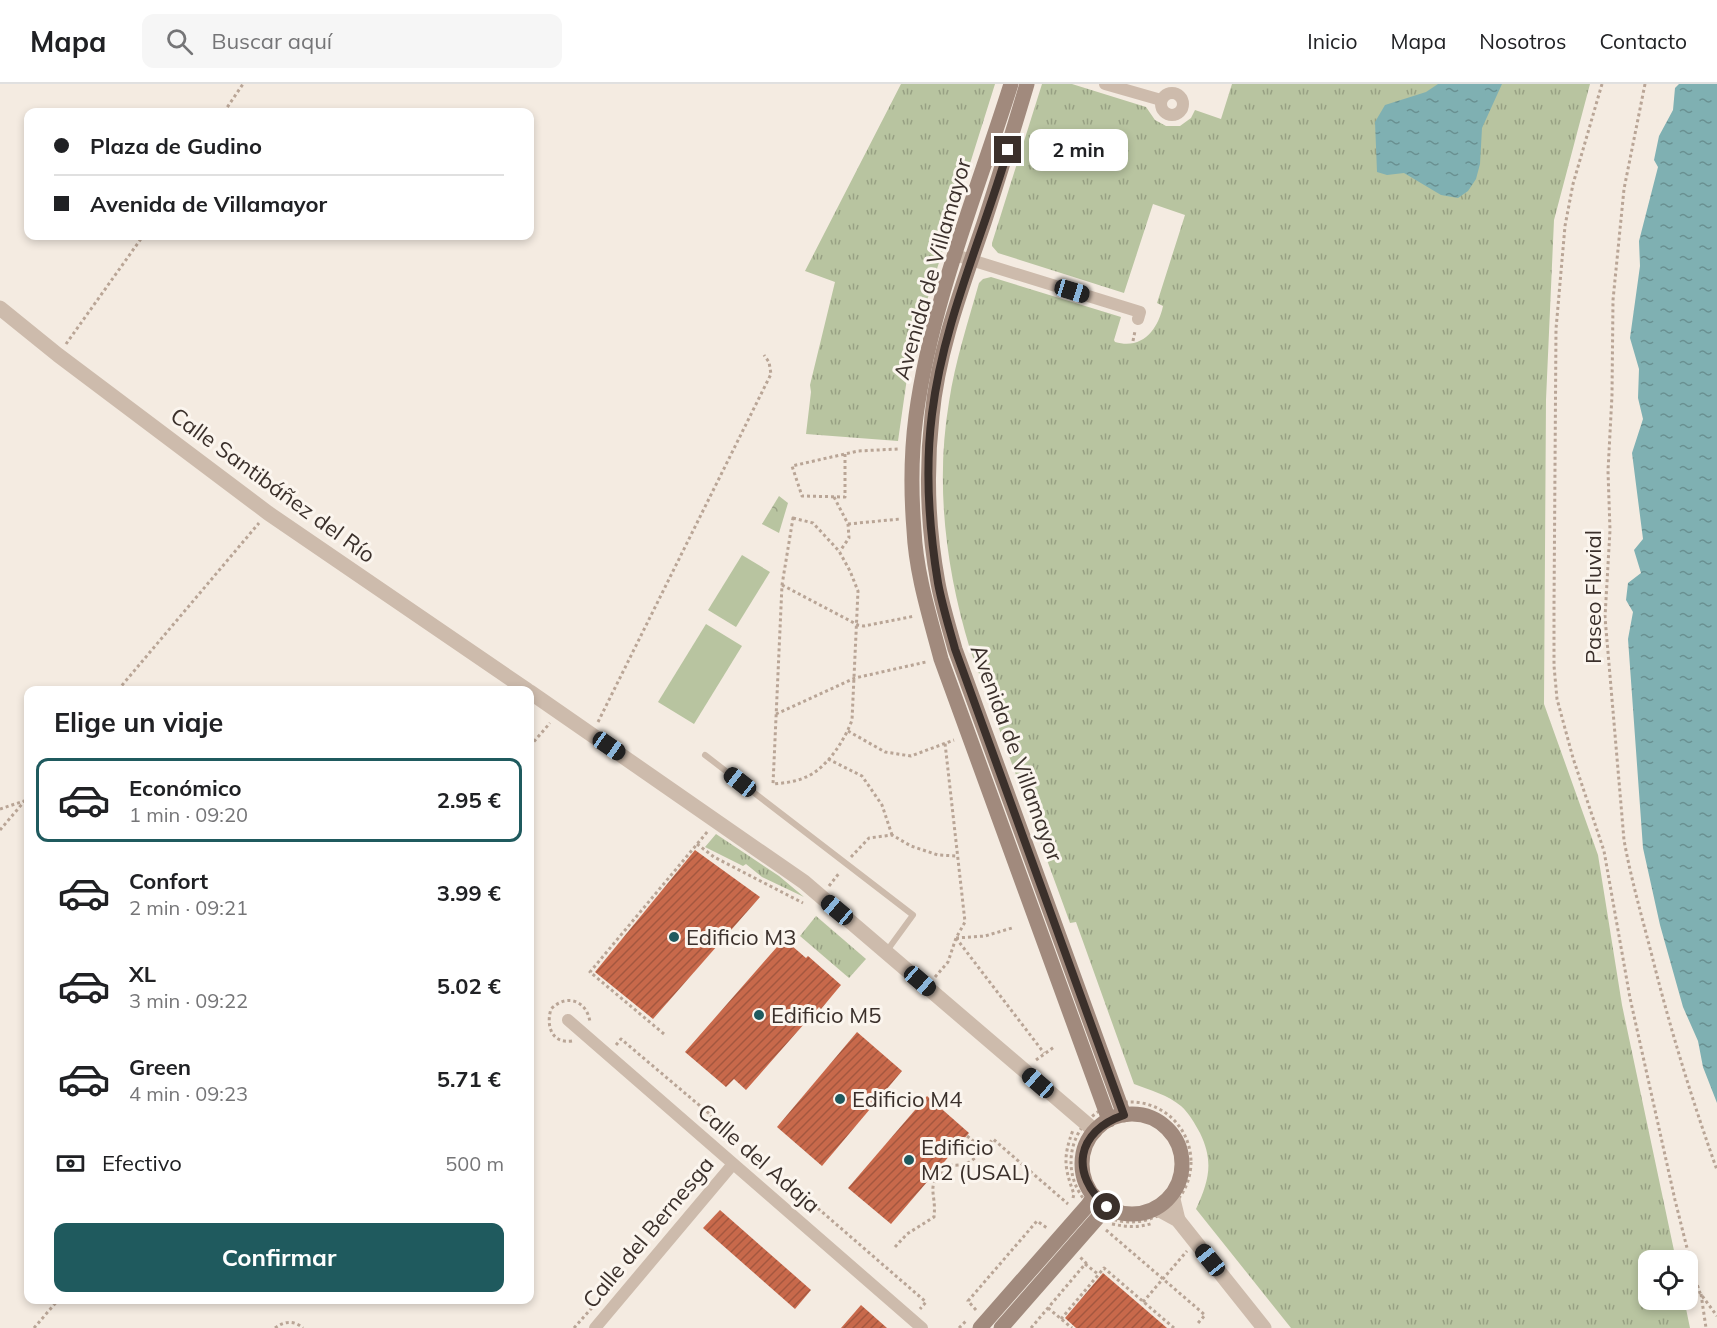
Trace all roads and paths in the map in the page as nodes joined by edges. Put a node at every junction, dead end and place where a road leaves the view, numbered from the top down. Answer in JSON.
{"nodes":[{"id":1,"x":243,"y":84,"type":"edge"},
{"id":2,"x":1011,"y":84,"type":"edge"},
{"id":3,"x":1027,"y":84,"type":"edge"},
{"id":4,"x":1105,"y":84,"type":"edge"},
{"id":5,"x":1602,"y":84,"type":"edge"},
{"id":6,"x":1645,"y":84,"type":"edge"},
{"id":7,"x":1161,"y":100,"type":"dead end"},
{"id":8,"x":227,"y":108,"type":"edge"},
{"id":9,"x":139,"y":240,"type":"edge"},
{"id":10,"x":956,"y":255,"type":"junction"},
{"id":11,"x":971,"y":260,"type":"junction"},
{"id":12,"x":0,"y":308,"type":"edge"},
{"id":13,"x":1138,"y":319,"type":"dead end"},
{"id":14,"x":764,"y":355,"type":"dead end"},
{"id":15,"x":58,"y":356,"type":"junction"},
{"id":16,"x":900,"y":449,"type":"dead end"},
{"id":17,"x":845,"y":454,"type":"junction"},
{"id":18,"x":834,"y":497,"type":"junction"},
{"id":19,"x":268,"y":513,"type":"junction"},
{"id":20,"x":901,"y":519,"type":"dead end"},
{"id":21,"x":848,"y":524,"type":"junction"},
{"id":22,"x":839,"y":551,"type":"junction"},
{"id":23,"x":782,"y":585,"type":"junction"},
{"id":24,"x":915,"y":616,"type":"dead end"},
{"id":25,"x":858,"y":625,"type":"junction"},
{"id":26,"x":928,"y":662,"type":"dead end"},
{"id":27,"x":855,"y":678,"type":"junction"},
{"id":28,"x":121,"y":686,"type":"edge"},
{"id":29,"x":521,"y":686,"type":"edge"},
{"id":30,"x":534,"y":695,"type":"edge"},
{"id":31,"x":560,"y":712,"type":"junction"},
{"id":32,"x":776,"y":714,"type":"junction"},
{"id":33,"x":848,"y":731,"type":"junction"},
{"id":34,"x":592,"y":734,"type":"junction"},
{"id":35,"x":956,"y":739,"type":"dead end"},
{"id":36,"x":534,"y":741,"type":"edge"},
{"id":37,"x":945,"y":743,"type":"junction"},
{"id":38,"x":705,"y":755,"type":"dead end"},
{"id":39,"x":828,"y":759,"type":"junction"},
{"id":40,"x":24,"y":801,"type":"edge"},
{"id":41,"x":24,"y":802,"type":"edge"},
{"id":42,"x":0,"y":809,"type":"edge"},
{"id":43,"x":711,"y":828,"type":"dead end"},
{"id":44,"x":0,"y":830,"type":"edge"},
{"id":45,"x":892,"y":835,"type":"junction"},
{"id":46,"x":697,"y":844,"type":"junction"},
{"id":47,"x":958,"y":856,"type":"junction"},
{"id":48,"x":846,"y":863,"type":"junction"},
{"id":49,"x":828,"y":888,"type":"dead end"},
{"id":50,"x":812,"y":907,"type":"dead end"},
{"id":51,"x":1012,"y":928,"type":"dead end"},
{"id":52,"x":956,"y":938,"type":"junction"},
{"id":53,"x":886,"y":952,"type":"junction"},
{"id":54,"x":934,"y":979,"type":"dead end"},
{"id":55,"x":568,"y":1020,"type":"dead end"},
{"id":56,"x":591,"y":1028,"type":"dead end"},
{"id":57,"x":664,"y":1034,"type":"dead end"},
{"id":58,"x":577,"y":1041,"type":"dead end"},
{"id":59,"x":614,"y":1047,"type":"dead end"},
{"id":60,"x":1054,"y":1047,"type":"dead end"},
{"id":61,"x":1044,"y":1053,"type":"junction"},
{"id":62,"x":1032,"y":1064,"type":"dead end"},
{"id":63,"x":1124,"y":1103,"type":"junction"},
{"id":64,"x":1093,"y":1118,"type":"junction"},
{"id":65,"x":704,"y":1125,"type":"dead end"},
{"id":66,"x":968,"y":1136,"type":"dead end"},
{"id":67,"x":984,"y":1149,"type":"junction"},
{"id":68,"x":734,"y":1164,"type":"junction"},
{"id":69,"x":1717,"y":1170,"type":"edge"},
{"id":70,"x":771,"y":1183,"type":"dead end"},
{"id":71,"x":1068,"y":1204,"type":"junction"},
{"id":72,"x":1168,"y":1210,"type":"junction"},
{"id":73,"x":1061,"y":1212,"type":"dead end"},
{"id":74,"x":1100,"y":1212,"type":"junction"},
{"id":75,"x":1054,"y":1220,"type":"dead end"},
{"id":76,"x":895,"y":1247,"type":"dead end"},
{"id":77,"x":1188,"y":1249,"type":"dead end"},
{"id":78,"x":1078,"y":1256,"type":"dead end"},
{"id":79,"x":1085,"y":1264,"type":"junction"},
{"id":80,"x":1098,"y":1274,"type":"junction"},
{"id":81,"x":1163,"y":1279,"type":"junction"},
{"id":82,"x":1700,"y":1293,"type":"junction"},
{"id":83,"x":598,"y":1301,"type":"dead end"},
{"id":84,"x":1143,"y":1302,"type":"junction"},
{"id":85,"x":55,"y":1304,"type":"edge"},
{"id":86,"x":1048,"y":1308,"type":"junction"},
{"id":87,"x":918,"y":1311,"type":"dead end"},
{"id":88,"x":1717,"y":1316,"type":"edge"},
{"id":89,"x":1061,"y":1318,"type":"junction"},
{"id":90,"x":1198,"y":1323,"type":"dead end"},
{"id":91,"x":34,"y":1328,"type":"edge"},
{"id":92,"x":275,"y":1328,"type":"edge"},
{"id":93,"x":303,"y":1328,"type":"edge"},
{"id":94,"x":574,"y":1328,"type":"edge"},
{"id":95,"x":595,"y":1328,"type":"edge"},
{"id":96,"x":922,"y":1328,"type":"edge"},
{"id":97,"x":959,"y":1328,"type":"edge"},
{"id":98,"x":980,"y":1328,"type":"edge"},
{"id":99,"x":1001,"y":1328,"type":"edge"},
{"id":100,"x":1031,"y":1328,"type":"edge"},
{"id":101,"x":1072,"y":1328,"type":"edge"},
{"id":102,"x":1174,"y":1328,"type":"edge"},
{"id":103,"x":1264,"y":1328,"type":"edge"},
{"id":104,"x":1706,"y":1328,"type":"edge"}],
"edges":[{"from":1,"to":8,"type":"path"},
{"from":2,"to":10,"type":"main road","name":"Avenida de Villamayor"},
{"from":3,"to":11,"type":"main road","name":"Avenida de Villamayor"},
{"from":4,"to":7,"type":"street"},
{"from":5,"to":82,"type":"path"},
{"from":6,"to":69,"type":"path","name":"Paseo Fluvial"},
{"from":9,"to":15,"type":"path"},
{"from":10,"to":11,"type":"street"},
{"from":10,"to":64,"type":"main road","name":"Avenida de Villamayor"},
{"from":11,"to":13,"type":"street"},
{"from":11,"to":63,"type":"main road","name":"Avenida de Villamayor"},
{"from":12,"to":15,"type":"street","name":"Calle Santibáñez del Río"},
{"from":14,"to":34,"type":"path"},
{"from":15,"to":19,"type":"street","name":"Calle Santibáñez del Río"},
{"from":16,"to":17,"type":"path"},
{"from":17,"to":18,"type":"path"},
{"from":17,"to":18,"type":"path"},
{"from":18,"to":21,"type":"path"},
{"from":19,"to":28,"type":"path"},
{"from":19,"to":29,"type":"street","name":"Calle Santibáñez del Río"},
{"from":20,"to":21,"type":"path"},
{"from":21,"to":22,"type":"path"},
{"from":22,"to":23,"type":"path"},
{"from":22,"to":25,"type":"path"},
{"from":23,"to":25,"type":"path"},
{"from":23,"to":32,"type":"path"},
{"from":24,"to":25,"type":"path"},
{"from":25,"to":27,"type":"path"},
{"from":26,"to":27,"type":"path"},
{"from":27,"to":32,"type":"path"},
{"from":27,"to":33,"type":"path"},
{"from":30,"to":31,"type":"street","name":"Calle Santibáñez del Río"},
{"from":31,"to":34,"type":"street","name":"Calle Santibáñez del Río"},
{"from":31,"to":36,"type":"path"},
{"from":32,"to":39,"type":"path"},
{"from":33,"to":37,"type":"path"},
{"from":33,"to":39,"type":"path"},
{"from":34,"to":53,"type":"street","name":"Calle Santibáñez del Río"},
{"from":35,"to":37,"type":"path"},
{"from":37,"to":47,"type":"path"},
{"from":38,"to":48,"type":"lane"},
{"from":39,"to":45,"type":"path"},
{"from":40,"to":42,"type":"path"},
{"from":41,"to":44,"type":"path"},
{"from":43,"to":46,"type":"path"},
{"from":45,"to":47,"type":"path"},
{"from":45,"to":48,"type":"path"},
{"from":46,"to":50,"type":"path"},
{"from":46,"to":57,"type":"path"},
{"from":47,"to":52,"type":"path"},
{"from":48,"to":49,"type":"path"},
{"from":48,"to":53,"type":"lane"},
{"from":51,"to":52,"type":"path"},
{"from":52,"to":54,"type":"path"},
{"from":52,"to":61,"type":"path"},
{"from":53,"to":64,"type":"street","name":"Calle Santibáñez del Río"},
{"from":55,"to":68,"type":"street","name":"Calle del Adaja"},
{"from":56,"to":58,"type":"path"},
{"from":59,"to":65,"type":"path"},
{"from":60,"to":61,"type":"path"},
{"from":61,"to":62,"type":"path"},
{"from":63,"to":64,"type":"main road"},
{"from":63,"to":64,"type":"path"},
{"from":63,"to":72,"type":"main road"},
{"from":63,"to":72,"type":"path"},
{"from":64,"to":71,"type":"path"},
{"from":64,"to":74,"type":"main road"},
{"from":64,"to":74,"type":"path"},
{"from":66,"to":67,"type":"path"},
{"from":67,"to":71,"type":"path"},
{"from":67,"to":76,"type":"path"},
{"from":68,"to":95,"type":"street","name":"Calle del Bernesga"},
{"from":68,"to":96,"type":"street","name":"Calle del Adaja"},
{"from":70,"to":87,"type":"path"},
{"from":71,"to":73,"type":"path"},
{"from":72,"to":74,"type":"main road"},
{"from":72,"to":74,"type":"path"},
{"from":72,"to":74,"type":"path"},
{"from":72,"to":103,"type":"street"},
{"from":74,"to":81,"type":"path"},
{"from":74,"to":98,"type":"main road"},
{"from":74,"to":99,"type":"main road"},
{"from":75,"to":97,"type":"path"},
{"from":77,"to":81,"type":"path"},
{"from":78,"to":79,"type":"path"},
{"from":79,"to":80,"type":"path"},
{"from":79,"to":86,"type":"path"},
{"from":80,"to":84,"type":"path"},
{"from":80,"to":89,"type":"path"},
{"from":81,"to":84,"type":"path"},
{"from":81,"to":90,"type":"path"},
{"from":82,"to":88,"type":"path"},
{"from":82,"to":104,"type":"path"},
{"from":83,"to":94,"type":"path"},
{"from":84,"to":102,"type":"path"},
{"from":85,"to":91,"type":"path"},
{"from":86,"to":89,"type":"path"},
{"from":86,"to":100,"type":"path"},
{"from":89,"to":101,"type":"path"},
{"from":92,"to":93,"type":"path"}]}
